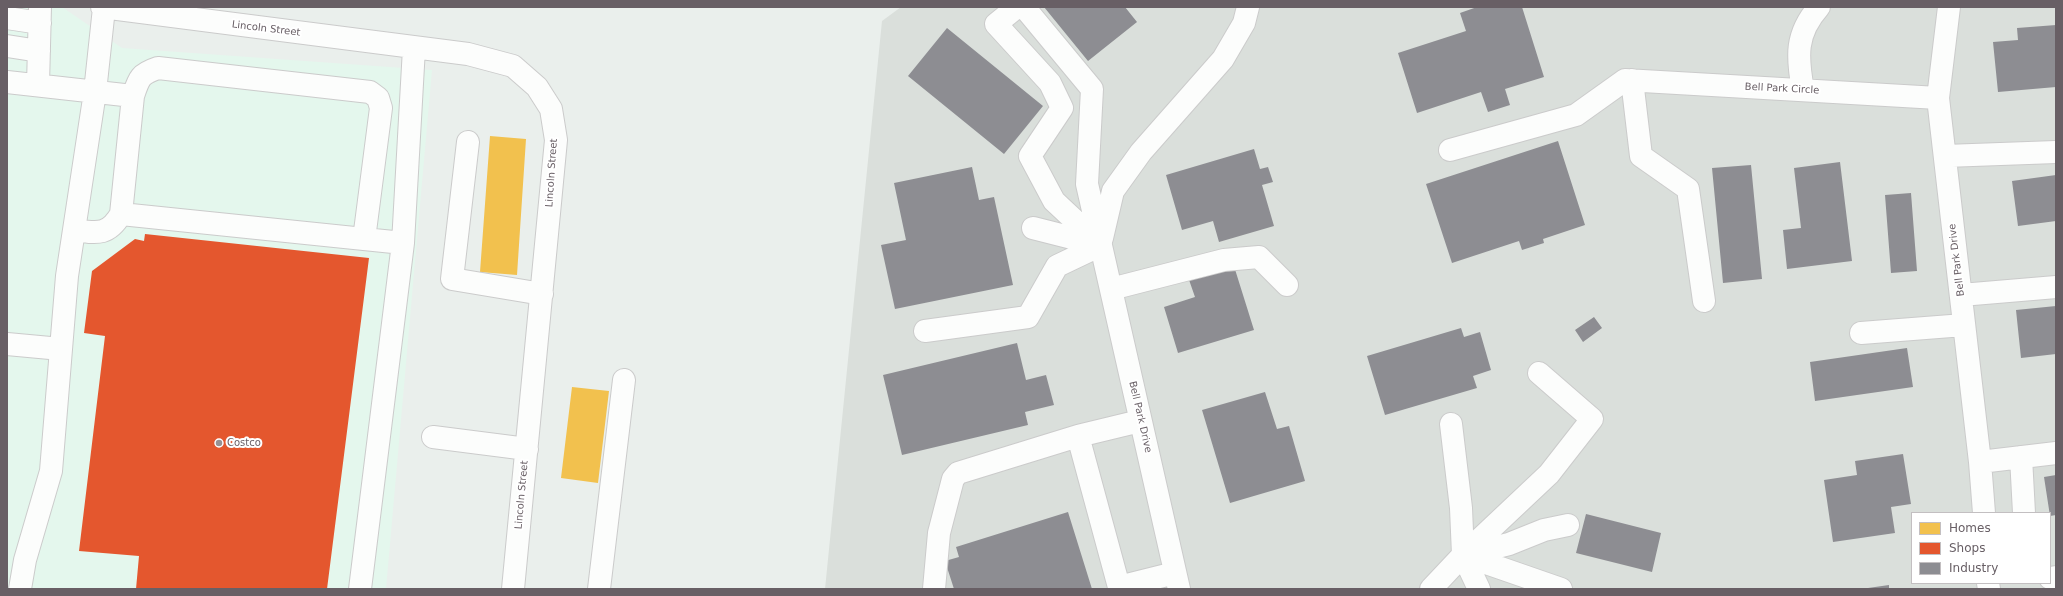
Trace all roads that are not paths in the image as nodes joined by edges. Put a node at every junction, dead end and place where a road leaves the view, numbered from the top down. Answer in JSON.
{"nodes":[{"id":1,"x":103,"y":7,"type":"edge"},
{"id":2,"x":1017,"y":7,"type":"edge"},
{"id":3,"x":1024,"y":7,"type":"edge"},
{"id":4,"x":1248,"y":7,"type":"edge"},
{"id":5,"x":1819,"y":7,"type":"edge"},
{"id":6,"x":1949,"y":7,"type":"edge"},
{"id":7,"x":7,"y":18,"type":"edge"},
{"id":8,"x":7,"y":32,"type":"edge"},
{"id":9,"x":39,"y":36,"type":"edge"},
{"id":10,"x":7,"y":46,"type":"edge"},
{"id":11,"x":414,"y":48,"type":"junction"},
{"id":12,"x":7,"y":57,"type":"edge"},
{"id":13,"x":1629,"y":80,"type":"junction"},
{"id":14,"x":7,"y":82,"type":"edge"},
{"id":15,"x":38,"y":86,"type":"junction"},
{"id":16,"x":1803,"y":90,"type":"junction"},
{"id":17,"x":95,"y":92,"type":"junction"},
{"id":18,"x":133,"y":96,"type":"junction"},
{"id":19,"x":1938,"y":98,"type":"junction"},
{"id":20,"x":468,"y":142,"type":"dead end"},
{"id":21,"x":1450,"y":150,"type":"dead end"},
{"id":22,"x":2056,"y":152,"type":"edge"},
{"id":23,"x":1945,"y":156,"type":"junction"},
{"id":24,"x":121,"y":214,"type":"junction"},
{"id":25,"x":1033,"y":228,"type":"dead end"},
{"id":26,"x":74,"y":230,"type":"junction"},
{"id":27,"x":364,"y":239,"type":"junction"},
{"id":28,"x":403,"y":243,"type":"junction"},
{"id":29,"x":1101,"y":245,"type":"junction"},
{"id":30,"x":1287,"y":285,"type":"dead end"},
{"id":31,"x":2056,"y":286,"type":"edge"},
{"id":32,"x":1111,"y":289,"type":"junction"},
{"id":33,"x":542,"y":294,"type":"junction"},
{"id":34,"x":1961,"y":295,"type":"junction"},
{"id":35,"x":1704,"y":302,"type":"dead end"},
{"id":36,"x":1964,"y":325,"type":"junction"},
{"id":37,"x":925,"y":331,"type":"dead end"},
{"id":38,"x":1861,"y":333,"type":"dead end"},
{"id":39,"x":7,"y":344,"type":"edge"},
{"id":40,"x":61,"y":349,"type":"junction"},
{"id":41,"x":1538,"y":373,"type":"dead end"},
{"id":42,"x":624,"y":380,"type":"dead end"},
{"id":43,"x":1140,"y":421,"type":"junction"},
{"id":44,"x":1452,"y":424,"type":"dead end"},
{"id":45,"x":1078,"y":436,"type":"junction"},
{"id":46,"x":433,"y":437,"type":"dead end"},
{"id":47,"x":527,"y":449,"type":"junction"},
{"id":48,"x":2056,"y":453,"type":"edge"},
{"id":49,"x":2021,"y":457,"type":"junction"},
{"id":50,"x":1980,"y":462,"type":"junction"},
{"id":51,"x":1984,"y":512,"type":"edge"},
{"id":52,"x":2024,"y":512,"type":"edge"},
{"id":53,"x":1568,"y":525,"type":"dead end"},
{"id":54,"x":1463,"y":556,"type":"junction"},
{"id":55,"x":1177,"y":581,"type":"edge"},
{"id":56,"x":1119,"y":588,"type":"edge"},
{"id":57,"x":20,"y":589,"type":"edge"},
{"id":58,"x":360,"y":589,"type":"edge"},
{"id":59,"x":514,"y":589,"type":"edge"},
{"id":60,"x":599,"y":589,"type":"edge"},
{"id":61,"x":934,"y":589,"type":"edge"},
{"id":62,"x":1431,"y":589,"type":"edge"},
{"id":63,"x":1479,"y":589,"type":"edge"},
{"id":64,"x":1561,"y":589,"type":"edge"}],
"edges":[{"from":1,"to":11,"type":"street","name":"Lincoln Street"},
{"from":1,"to":17,"type":"street"},
{"from":2,"to":29,"type":"street"},
{"from":3,"to":29,"type":"street","name":"Bell Park Drive"},
{"from":4,"to":29,"type":"street"},
{"from":5,"to":16,"type":"street"},
{"from":6,"to":19,"type":"street","name":"Bell Park Drive"},
{"from":7,"to":9,"type":"street"},
{"from":8,"to":9,"type":"street"},
{"from":9,"to":10,"type":"street"},
{"from":9,"to":12,"type":"street"},
{"from":9,"to":15,"type":"street"},
{"from":11,"to":28,"type":"street"},
{"from":11,"to":33,"type":"street","name":"Lincoln Street"},
{"from":13,"to":16,"type":"street","name":"Bell Park Circle"},
{"from":13,"to":21,"type":"street"},
{"from":13,"to":35,"type":"street"},
{"from":14,"to":15,"type":"street"},
{"from":15,"to":17,"type":"street"},
{"from":16,"to":19,"type":"street","name":"Bell Park Circle"},
{"from":17,"to":18,"type":"street"},
{"from":17,"to":26,"type":"street"},
{"from":18,"to":24,"type":"street"},
{"from":18,"to":27,"type":"street"},
{"from":19,"to":23,"type":"street","name":"Bell Park Drive"},
{"from":20,"to":33,"type":"street"},
{"from":22,"to":23,"type":"street"},
{"from":23,"to":34,"type":"street","name":"Bell Park Drive"},
{"from":24,"to":26,"type":"street"},
{"from":24,"to":27,"type":"street"},
{"from":25,"to":29,"type":"street"},
{"from":26,"to":40,"type":"street"},
{"from":27,"to":28,"type":"street"},
{"from":28,"to":58,"type":"street"},
{"from":29,"to":32,"type":"street","name":"Bell Park Drive"},
{"from":29,"to":37,"type":"street"},
{"from":30,"to":32,"type":"street"},
{"from":31,"to":34,"type":"street"},
{"from":32,"to":43,"type":"street","name":"Bell Park Drive"},
{"from":33,"to":47,"type":"street","name":"Lincoln Street"},
{"from":34,"to":36,"type":"street","name":"Bell Park Drive"},
{"from":36,"to":38,"type":"street"},
{"from":36,"to":50,"type":"street","name":"Bell Park Drive"},
{"from":39,"to":40,"type":"street"},
{"from":40,"to":57,"type":"street"},
{"from":41,"to":54,"type":"street"},
{"from":42,"to":60,"type":"street"},
{"from":43,"to":45,"type":"street"},
{"from":43,"to":55,"type":"street","name":"Bell Park Drive"},
{"from":44,"to":54,"type":"street"},
{"from":45,"to":56,"type":"street"},
{"from":45,"to":61,"type":"street"},
{"from":46,"to":47,"type":"street"},
{"from":47,"to":59,"type":"street","name":"Lincoln Street"},
{"from":48,"to":49,"type":"street"},
{"from":49,"to":50,"type":"street"},
{"from":49,"to":52,"type":"street"},
{"from":50,"to":51,"type":"street","name":"Bell Park Drive"},
{"from":53,"to":54,"type":"street"},
{"from":54,"to":62,"type":"street"},
{"from":54,"to":63,"type":"street"},
{"from":54,"to":64,"type":"street"},
{"from":55,"to":56,"type":"street"}]}
